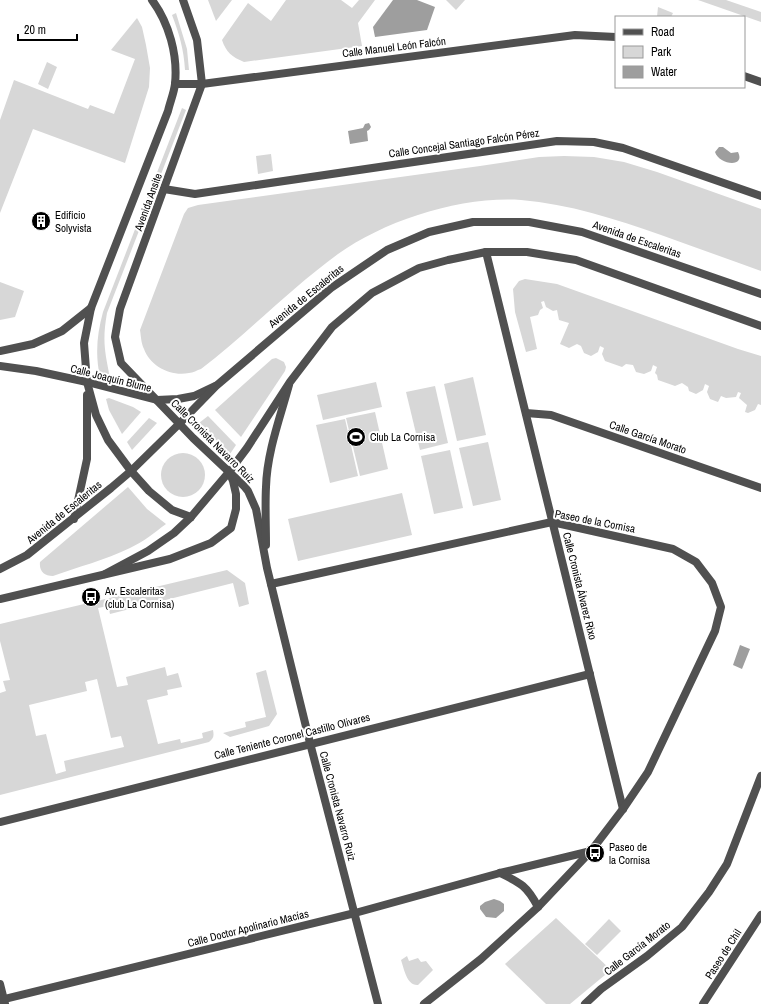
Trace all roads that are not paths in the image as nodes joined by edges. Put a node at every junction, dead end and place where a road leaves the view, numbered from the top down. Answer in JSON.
{"nodes":[{"id":1,"x":152,"y":0,"type":"edge"},
{"id":2,"x":183,"y":0,"type":"edge"},
{"id":3,"x":615,"y":37,"type":"edge"},
{"id":4,"x":745,"y":76,"type":"edge"},
{"id":5,"x":761,"y":82,"type":"edge"},
{"id":6,"x":175,"y":84,"type":"junction"},
{"id":7,"x":202,"y":84,"type":"junction"},
{"id":8,"x":164,"y":189,"type":"junction"},
{"id":9,"x":761,"y":196,"type":"edge"},
{"id":10,"x":486,"y":252,"type":"junction"},
{"id":11,"x":759,"y":293,"type":"edge"},
{"id":12,"x":90,"y":308,"type":"junction"},
{"id":13,"x":761,"y":326,"type":"edge"},
{"id":14,"x":0,"y":351,"type":"edge"},
{"id":15,"x":0,"y":366,"type":"edge"},
{"id":16,"x":88,"y":382,"type":"junction"},
{"id":17,"x":290,"y":382,"type":"junction"},
{"id":18,"x":216,"y":386,"type":"junction"},
{"id":19,"x":157,"y":400,"type":"junction"},
{"id":20,"x":526,"y":413,"type":"junction"},
{"id":21,"x":179,"y":424,"type":"junction"},
{"id":22,"x":131,"y":471,"type":"junction"},
{"id":23,"x":229,"y":472,"type":"junction"},
{"id":24,"x":761,"y":488,"type":"edge"},
{"id":25,"x":191,"y":516,"type":"junction"},
{"id":26,"x":74,"y":519,"type":"junction"},
{"id":27,"x":552,"y":522,"type":"junction"},
{"id":28,"x":267,"y":568,"type":"junction"},
{"id":29,"x":0,"y":569,"type":"edge"},
{"id":30,"x":105,"y":574,"type":"junction"},
{"id":31,"x":271,"y":584,"type":"junction"},
{"id":32,"x":0,"y":599,"type":"edge"},
{"id":33,"x":590,"y":674,"type":"junction"},
{"id":34,"x":310,"y":743,"type":"junction"},
{"id":35,"x":761,"y":776,"type":"edge"},
{"id":36,"x":623,"y":809,"type":"junction"},
{"id":37,"x":0,"y":822,"type":"edge"},
{"id":38,"x":591,"y":851,"type":"junction"},
{"id":39,"x":500,"y":872,"type":"junction"},
{"id":40,"x":538,"y":907,"type":"junction"},
{"id":41,"x":355,"y":913,"type":"junction"},
{"id":42,"x":761,"y":915,"type":"edge"},
{"id":43,"x":0,"y":984,"type":"edge"},
{"id":44,"x":3,"y":1001,"type":"edge"},
{"id":45,"x":378,"y":1004,"type":"edge"},
{"id":46,"x":424,"y":1004,"type":"edge"},
{"id":47,"x":585,"y":1004,"type":"edge"},
{"id":48,"x":703,"y":1004,"type":"edge"}],
"edges":[{"from":1,"to":6,"type":"street","name":"Avenida Ansite"},
{"from":2,"to":7,"type":"street","name":"Avenida Ansite"},
{"from":3,"to":7,"type":"street","name":"Calle Manuel León Falcón"},
{"from":4,"to":5,"type":"street"},
{"from":6,"to":7,"type":"street","name":"Calle Manuel León Falcón"},
{"from":6,"to":12,"type":"street","name":"Avenida Ansite"},
{"from":7,"to":8,"type":"street","name":"Avenida Ansite"},
{"from":8,"to":9,"type":"street","name":"Calle Concejal Santiago Falcón Pérez"},
{"from":8,"to":19,"type":"street","name":"Avenida Ansite"},
{"from":10,"to":13,"type":"street"},
{"from":10,"to":17,"type":"street"},
{"from":10,"to":20,"type":"street","name":"Calle Cronista Álvarez Rixo"},
{"from":11,"to":18,"type":"street","name":"Avenida de Escaleritas"},
{"from":12,"to":14,"type":"street"},
{"from":12,"to":16,"type":"street","name":"Avenida Ansite"},
{"from":15,"to":16,"type":"street","name":"Calle Joaquín Blume"},
{"from":16,"to":19,"type":"street","name":"Calle Joaquín Blume"},
{"from":16,"to":22,"type":"street","name":"Avenida Ansite"},
{"from":16,"to":26,"type":"street","name":"Avenida Ansite"},
{"from":17,"to":23,"type":"street"},
{"from":17,"to":28,"type":"street","name":"Calle Cronista Navarro Ruiz"},
{"from":18,"to":19,"type":"street","name":"Calle Joaquín Blume"},
{"from":18,"to":21,"type":"street","name":"Avenida de Escaleritas"},
{"from":19,"to":21,"type":"street","name":"Calle Cronista Navarro Ruiz"},
{"from":20,"to":24,"type":"street","name":"Calle García Morato"},
{"from":20,"to":27,"type":"street","name":"Calle Cronista Álvarez Rixo"},
{"from":21,"to":22,"type":"street","name":"Avenida de Escaleritas"},
{"from":21,"to":23,"type":"street","name":"Calle Cronista Navarro Ruiz"},
{"from":22,"to":25,"type":"street","name":"Avenida Ansite"},
{"from":22,"to":26,"type":"street","name":"Avenida de Escaleritas"},
{"from":23,"to":25,"type":"street"},
{"from":23,"to":28,"type":"street","name":"Calle Cronista Navarro Ruiz"},
{"from":23,"to":30,"type":"street"},
{"from":25,"to":30,"type":"street"},
{"from":26,"to":29,"type":"street","name":"Avenida de Escaleritas"},
{"from":27,"to":31,"type":"street","name":"Paseo de la Cornisa"},
{"from":27,"to":33,"type":"street","name":"Calle Cronista Álvarez Rixo"},
{"from":27,"to":36,"type":"street","name":"Paseo de la Cornisa"},
{"from":28,"to":31,"type":"street","name":"Calle Cronista Navarro Ruiz"},
{"from":30,"to":32,"type":"street"},
{"from":31,"to":34,"type":"street","name":"Calle Cronista Navarro Ruiz"},
{"from":33,"to":34,"type":"street","name":"Calle Teniente Coronel Castillo Olivares"},
{"from":33,"to":36,"type":"street","name":"Calle Cronista Álvarez Rixo"},
{"from":34,"to":37,"type":"street","name":"Calle Teniente Coronel Castillo Olivares"},
{"from":34,"to":41,"type":"street","name":"Calle Cronista Navarro Ruiz"},
{"from":35,"to":47,"type":"street","name":"Calle García Morato"},
{"from":36,"to":38,"type":"street","name":"Paseo de la Cornisa"},
{"from":38,"to":39,"type":"street","name":"Calle Doctor Apolinario Macías"},
{"from":38,"to":40,"type":"street","name":"Paseo de la Cornisa"},
{"from":39,"to":40,"type":"street"},
{"from":39,"to":41,"type":"street","name":"Calle Doctor Apolinario Macías"},
{"from":40,"to":46,"type":"street","name":"Paseo de la Cornisa"},
{"from":41,"to":44,"type":"street","name":"Calle Doctor Apolinario Macías"},
{"from":41,"to":45,"type":"street","name":"Calle Cronista Navarro Ruiz"},
{"from":42,"to":48,"type":"street","name":"Paseo de Chil"},
{"from":43,"to":44,"type":"street"}]}
